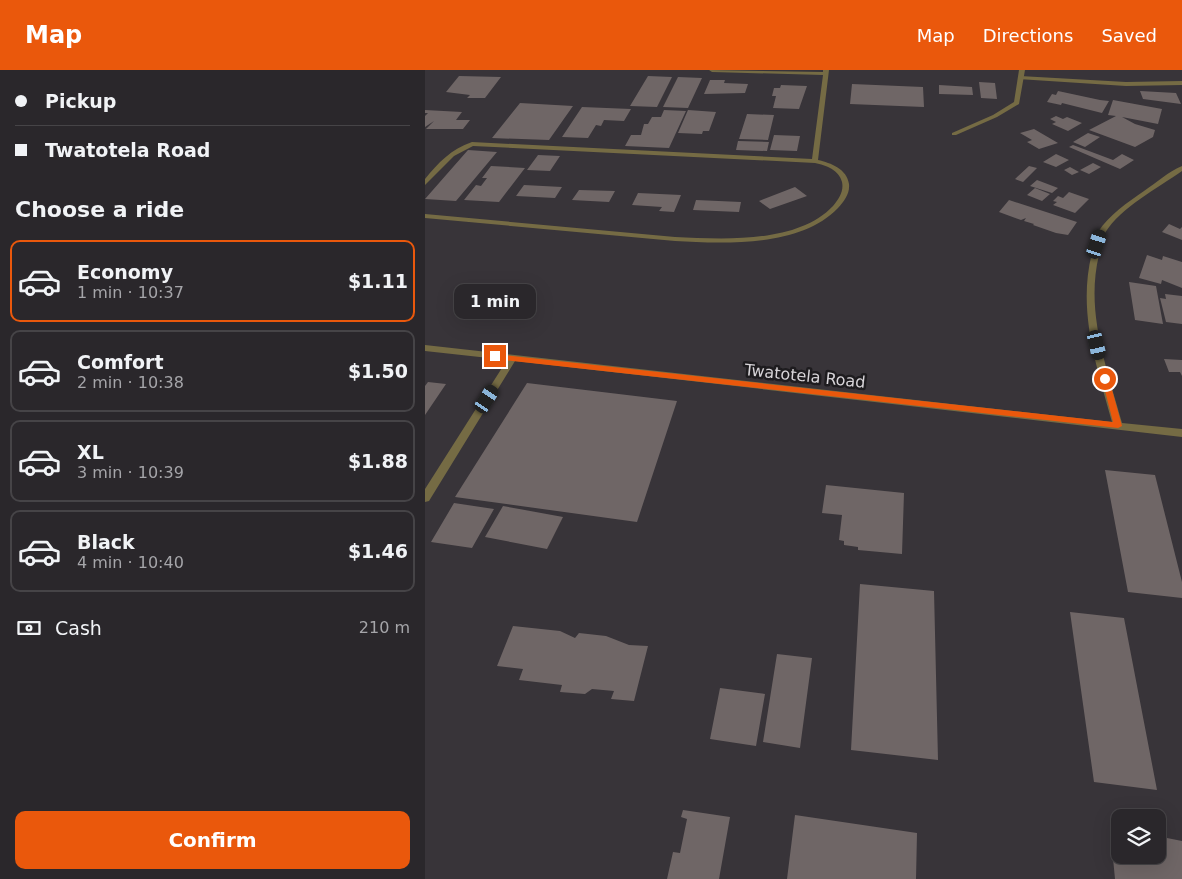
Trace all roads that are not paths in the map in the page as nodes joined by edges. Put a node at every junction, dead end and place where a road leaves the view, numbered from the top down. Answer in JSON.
{"nodes":[{"id":1,"x":712,"y":70,"type":"edge"},
{"id":2,"x":1022,"y":70,"type":"edge"},
{"id":3,"x":826,"y":72,"type":"edge"},
{"id":4,"x":1020,"y":78,"type":"junction"},
{"id":5,"x":1182,"y":83,"type":"edge"},
{"id":6,"x":954,"y":134,"type":"dead end"},
{"id":7,"x":815,"y":161,"type":"junction"},
{"id":8,"x":1182,"y":168,"type":"edge"},
{"id":9,"x":425,"y":183,"type":"edge"},
{"id":10,"x":425,"y":216,"type":"edge"},
{"id":11,"x":425,"y":348,"type":"edge"},
{"id":12,"x":513,"y":358,"type":"junction"},
{"id":13,"x":1118,"y":426,"type":"junction"},
{"id":14,"x":1182,"y":433,"type":"edge"},
{"id":15,"x":425,"y":498,"type":"edge"}],
"edges":[{"from":1,"to":3,"type":"street"},
{"from":2,"to":4,"type":"street"},
{"from":3,"to":7,"type":"street"},
{"from":4,"to":5,"type":"street"},
{"from":4,"to":6,"type":"street"},
{"from":7,"to":9,"type":"street"},
{"from":7,"to":10,"type":"street"},
{"from":8,"to":13,"type":"street"},
{"from":11,"to":12,"type":"street","name":"Twatotela Road"},
{"from":12,"to":13,"type":"street","name":"Twatotela Road"},
{"from":12,"to":15,"type":"street"},
{"from":13,"to":14,"type":"street","name":"Twatotela Road"}]}
